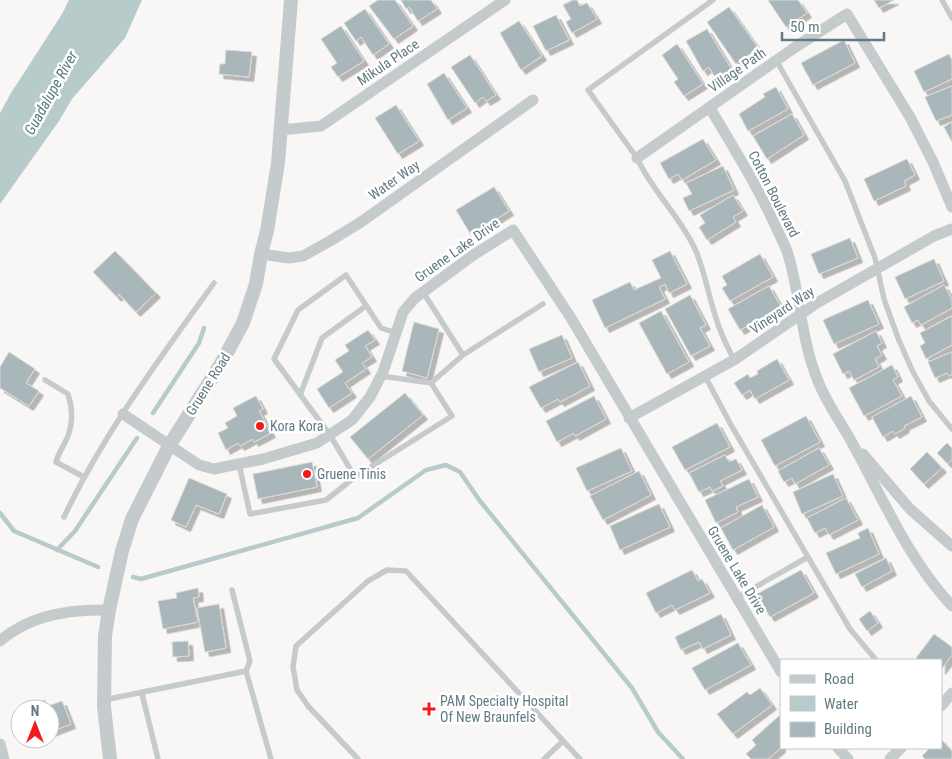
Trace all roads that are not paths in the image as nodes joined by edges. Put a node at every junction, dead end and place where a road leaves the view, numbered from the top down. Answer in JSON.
{"nodes":[{"id":1,"x":292,"y":0,"type":"edge"},
{"id":2,"x":505,"y":0,"type":"edge"},
{"id":3,"x":713,"y":0,"type":"edge"},
{"id":4,"x":942,"y":0,"type":"edge"},
{"id":5,"x":952,"y":18,"type":"edge"},
{"id":6,"x":776,"y":60,"type":"junction"},
{"id":7,"x":533,"y":100,"type":"dead end"},
{"id":8,"x":710,"y":108,"type":"junction"},
{"id":9,"x":280,"y":130,"type":"junction"},
{"id":10,"x":637,"y":158,"type":"junction"},
{"id":11,"x":952,"y":207,"type":"edge"},
{"id":12,"x":952,"y":229,"type":"edge"},
{"id":13,"x":261,"y":254,"type":"junction"},
{"id":14,"x":877,"y":269,"type":"junction"},
{"id":15,"x":214,"y":283,"type":"dead end"},
{"id":16,"x":423,"y":292,"type":"junction"},
{"id":17,"x":543,"y":304,"type":"dead end"},
{"id":18,"x":366,"y":306,"type":"junction"},
{"id":19,"x":800,"y":315,"type":"junction"},
{"id":20,"x":396,"y":333,"type":"junction"},
{"id":21,"x":463,"y":355,"type":"junction"},
{"id":22,"x":734,"y":360,"type":"junction"},
{"id":23,"x":381,"y":376,"type":"junction"},
{"id":24,"x":705,"y":376,"type":"junction"},
{"id":25,"x":46,"y":380,"type":"dead end"},
{"id":26,"x":431,"y":382,"type":"junction"},
{"id":27,"x":300,"y":395,"type":"junction"},
{"id":28,"x":123,"y":414,"type":"junction"},
{"id":29,"x":629,"y":418,"type":"junction"},
{"id":30,"x":952,"y":429,"type":"edge"},
{"id":31,"x":330,"y":435,"type":"junction"},
{"id":32,"x":849,"y":438,"type":"junction"},
{"id":33,"x":169,"y":446,"type":"junction"},
{"id":34,"x":239,"y":464,"type":"junction"},
{"id":35,"x":84,"y":477,"type":"junction"},
{"id":36,"x":355,"y":477,"type":"junction"},
{"id":37,"x":64,"y":517,"type":"dead end"},
{"id":38,"x":952,"y":546,"type":"edge"},
{"id":39,"x":808,"y":557,"type":"junction"},
{"id":40,"x":232,"y":590,"type":"dead end"},
{"id":41,"x":736,"y":598,"type":"junction"},
{"id":42,"x":952,"y":606,"type":"edge"},
{"id":43,"x":108,"y":610,"type":"junction"},
{"id":44,"x":0,"y":642,"type":"edge"},
{"id":45,"x":875,"y":659,"type":"edge"},
{"id":46,"x":780,"y":670,"type":"edge"},
{"id":47,"x":246,"y":671,"type":"junction"},
{"id":48,"x":952,"y":693,"type":"edge"},
{"id":49,"x":142,"y":694,"type":"junction"},
{"id":50,"x":104,"y":700,"type":"junction"},
{"id":51,"x":942,"y":705,"type":"edge"},
{"id":52,"x":563,"y":741,"type":"junction"},
{"id":53,"x":0,"y":744,"type":"edge"},
{"id":54,"x":839,"y":749,"type":"edge"},
{"id":55,"x":900,"y":749,"type":"edge"},
{"id":56,"x":4,"y":759,"type":"edge"},
{"id":57,"x":110,"y":759,"type":"edge"},
{"id":58,"x":158,"y":759,"type":"edge"},
{"id":59,"x":271,"y":759,"type":"edge"},
{"id":60,"x":358,"y":759,"type":"edge"},
{"id":61,"x":544,"y":759,"type":"edge"},
{"id":62,"x":580,"y":759,"type":"edge"},
{"id":63,"x":848,"y":759,"type":"edge"},
{"id":64,"x":890,"y":759,"type":"edge"}],
"edges":[{"from":1,"to":9,"type":"street","name":"Gruene Road"},
{"from":2,"to":9,"type":"street","name":"Mikula Place"},
{"from":3,"to":10,"type":"lane"},
{"from":4,"to":5,"type":"lane"},
{"from":6,"to":8,"type":"street","name":"Village Path"},
{"from":6,"to":11,"type":"street","name":"Village Path"},
{"from":6,"to":14,"type":"lane"},
{"from":7,"to":13,"type":"street","name":"Water Way"},
{"from":8,"to":10,"type":"street","name":"Village Path"},
{"from":8,"to":19,"type":"street","name":"Cotton Boulevard"},
{"from":9,"to":13,"type":"street","name":"Gruene Road"},
{"from":10,"to":22,"type":"lane"},
{"from":12,"to":14,"type":"street","name":"Vineyard Way"},
{"from":13,"to":33,"type":"street","name":"Gruene Road"},
{"from":14,"to":19,"type":"street","name":"Vineyard Way"},
{"from":14,"to":30,"type":"lane"},
{"from":15,"to":28,"type":"lane"},
{"from":16,"to":20,"type":"street","name":"Gruene Lake Drive"},
{"from":16,"to":21,"type":"lane"},
{"from":16,"to":29,"type":"street","name":"Gruene Lake Drive"},
{"from":17,"to":21,"type":"lane"},
{"from":18,"to":20,"type":"lane"},
{"from":18,"to":27,"type":"lane"},
{"from":18,"to":27,"type":"lane"},
{"from":19,"to":22,"type":"street","name":"Vineyard Way"},
{"from":19,"to":32,"type":"street","name":"Cotton Boulevard"},
{"from":20,"to":23,"type":"street","name":"Gruene Lake Drive"},
{"from":21,"to":26,"type":"lane"},
{"from":22,"to":24,"type":"street","name":"Vineyard Way"},
{"from":23,"to":26,"type":"lane"},
{"from":23,"to":31,"type":"street","name":"Gruene Lake Drive"},
{"from":24,"to":29,"type":"street","name":"Vineyard Way"},
{"from":24,"to":39,"type":"lane"},
{"from":25,"to":35,"type":"lane"},
{"from":26,"to":36,"type":"lane"},
{"from":27,"to":31,"type":"lane"},
{"from":28,"to":33,"type":"street","name":"Gruene Lake Drive"},
{"from":28,"to":35,"type":"lane"},
{"from":29,"to":41,"type":"street","name":"Gruene Lake Drive"},
{"from":31,"to":34,"type":"street","name":"Gruene Lake Drive"},
{"from":31,"to":36,"type":"lane"},
{"from":32,"to":38,"type":"street","name":"Cotton Boulevard"},
{"from":32,"to":42,"type":"street","name":"Cotton Boulevard"},
{"from":33,"to":34,"type":"street","name":"Gruene Lake Drive"},
{"from":33,"to":43,"type":"street","name":"Gruene Road"},
{"from":34,"to":36,"type":"lane"},
{"from":35,"to":37,"type":"lane"},
{"from":39,"to":41,"type":"lane"},
{"from":39,"to":45,"type":"lane"},
{"from":40,"to":47,"type":"lane"},
{"from":41,"to":46,"type":"street","name":"Gruene Lake Drive"},
{"from":43,"to":44,"type":"street"},
{"from":43,"to":50,"type":"street","name":"Gruene Road"},
{"from":47,"to":49,"type":"lane"},
{"from":47,"to":59,"type":"lane"},
{"from":48,"to":51,"type":"street"},
{"from":49,"to":50,"type":"lane"},
{"from":49,"to":58,"type":"lane"},
{"from":50,"to":57,"type":"street","name":"Gruene Road"},
{"from":52,"to":60,"type":"lane"},
{"from":52,"to":61,"type":"lane"},
{"from":52,"to":62,"type":"lane"},
{"from":53,"to":56,"type":"street"},
{"from":54,"to":63,"type":"street"},
{"from":55,"to":64,"type":"street"}]}
